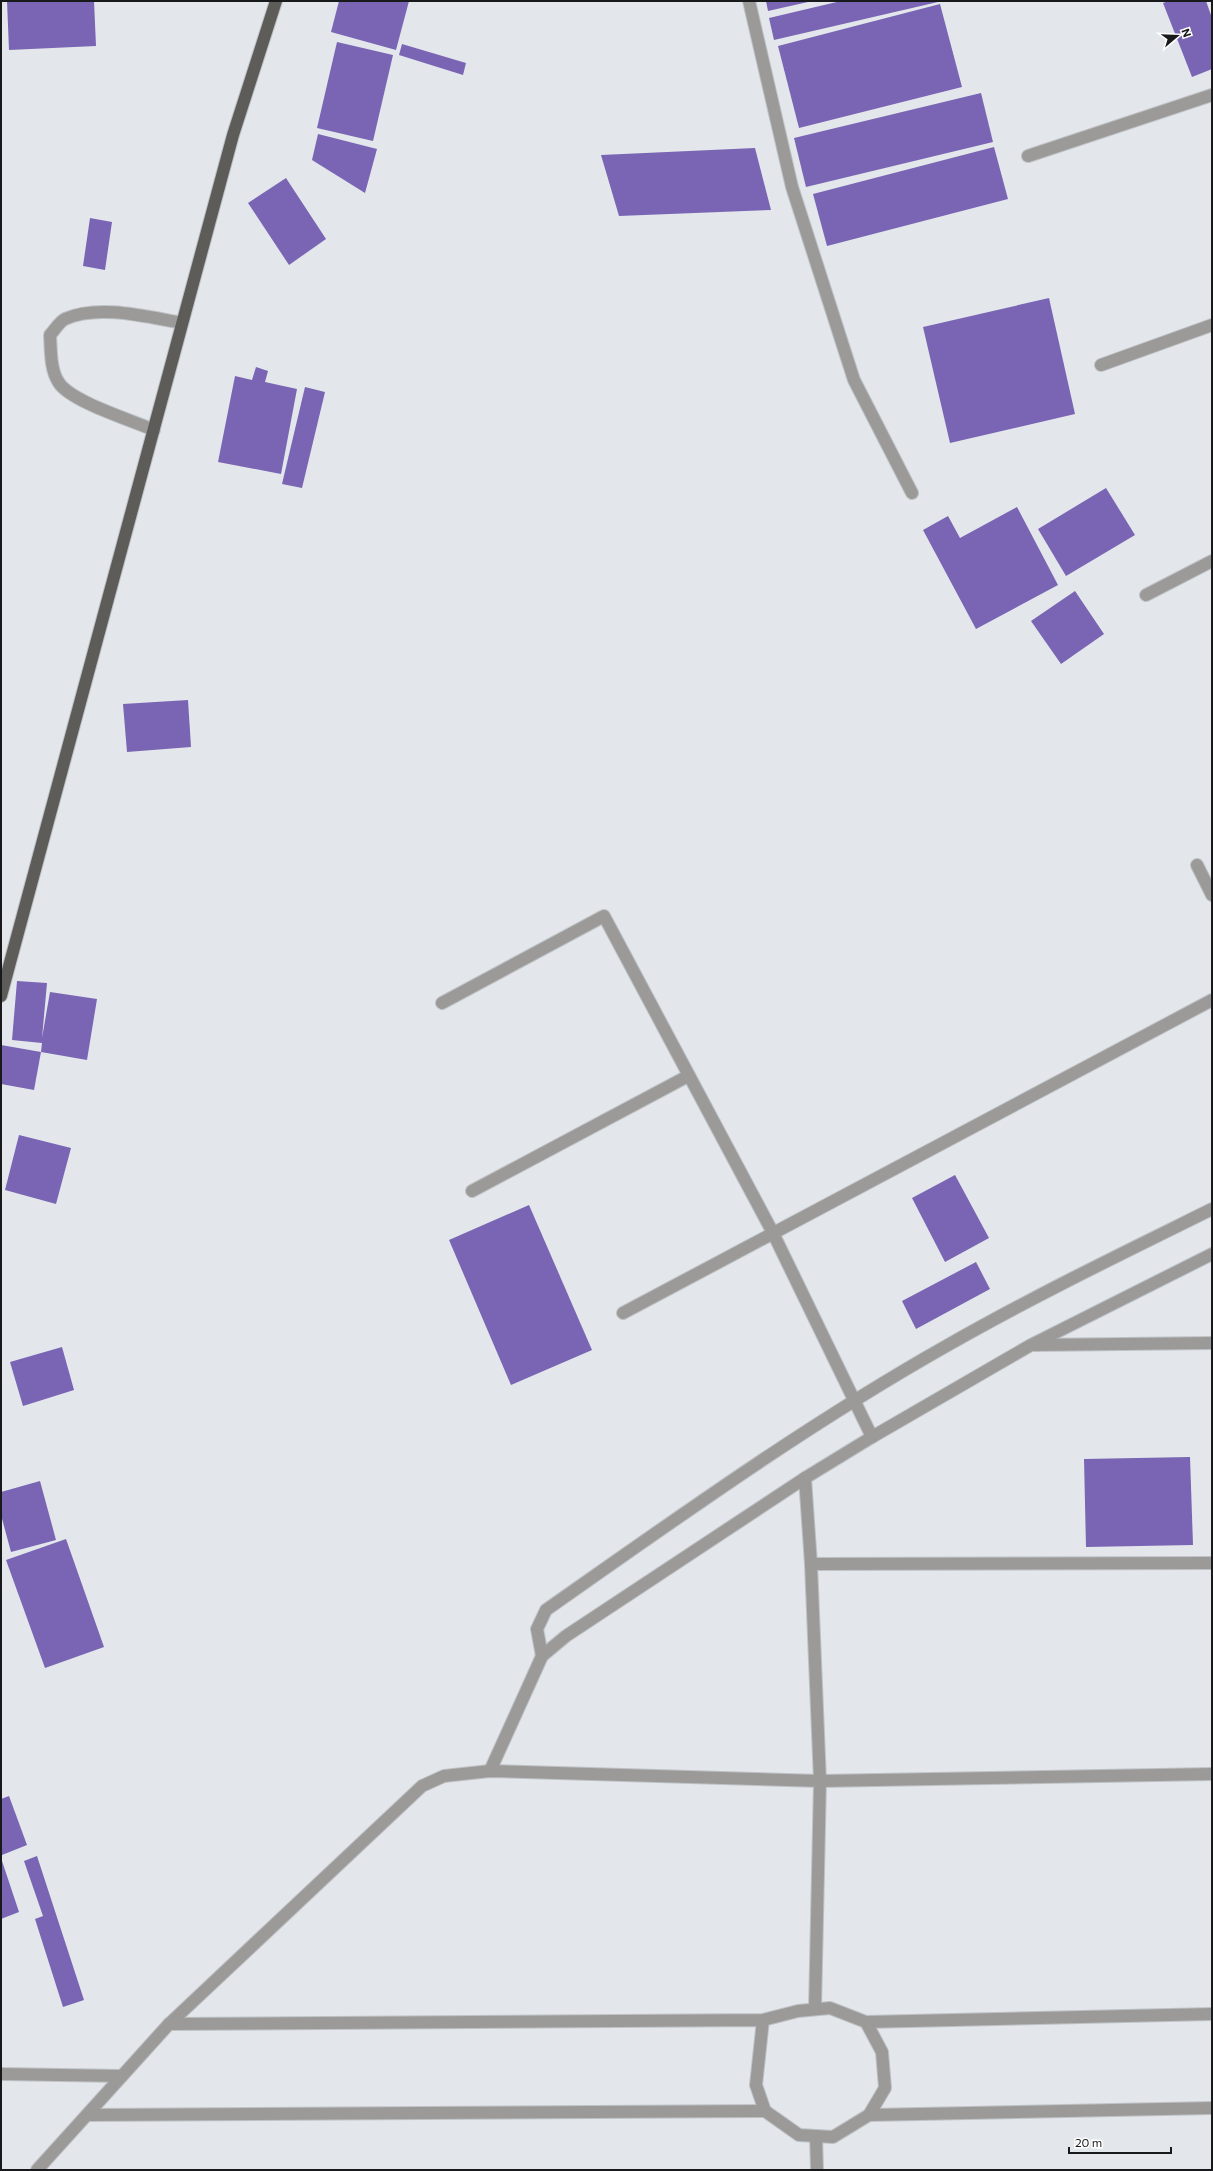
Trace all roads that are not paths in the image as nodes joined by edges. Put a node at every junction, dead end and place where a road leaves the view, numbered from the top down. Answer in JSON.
{"nodes":[{"id":1,"x":276,"y":1,"type":"edge"},
{"id":2,"x":750,"y":1,"type":"edge"},
{"id":3,"x":1212,"y":95,"type":"edge"},
{"id":4,"x":1028,"y":156,"type":"dead end"},
{"id":5,"x":182,"y":323,"type":"junction"},
{"id":6,"x":1212,"y":325,"type":"edge"},
{"id":7,"x":1101,"y":365,"type":"dead end"},
{"id":8,"x":154,"y":430,"type":"junction"},
{"id":9,"x":912,"y":493,"type":"dead end"},
{"id":10,"x":1212,"y":561,"type":"edge"},
{"id":11,"x":1146,"y":594,"type":"dead end"},
{"id":12,"x":1197,"y":865,"type":"dead end"},
{"id":13,"x":1212,"y":895,"type":"edge"},
{"id":14,"x":1,"y":996,"type":"edge"},
{"id":15,"x":1212,"y":1000,"type":"edge"},
{"id":16,"x":442,"y":1003,"type":"dead end"},
{"id":17,"x":688,"y":1076,"type":"junction"},
{"id":18,"x":472,"y":1191,"type":"dead end"},
{"id":19,"x":1212,"y":1209,"type":"edge"},
{"id":20,"x":773,"y":1233,"type":"junction"},
{"id":21,"x":1212,"y":1254,"type":"edge"},
{"id":22,"x":623,"y":1314,"type":"dead end"},
{"id":23,"x":1212,"y":1343,"type":"edge"},
{"id":24,"x":1031,"y":1345,"type":"junction"},
{"id":25,"x":854,"y":1401,"type":"junction"},
{"id":26,"x":872,"y":1437,"type":"junction"},
{"id":27,"x":805,"y":1478,"type":"junction"},
{"id":28,"x":1212,"y":1563,"type":"edge"},
{"id":29,"x":811,"y":1564,"type":"junction"},
{"id":30,"x":542,"y":1656,"type":"junction"},
{"id":31,"x":490,"y":1771,"type":"junction"},
{"id":32,"x":1212,"y":1774,"type":"edge"},
{"id":33,"x":820,"y":1781,"type":"junction"},
{"id":34,"x":815,"y":2009,"type":"junction"},
{"id":35,"x":1212,"y":2014,"type":"edge"},
{"id":36,"x":763,"y":2020,"type":"junction"},
{"id":37,"x":866,"y":2022,"type":"junction"},
{"id":38,"x":169,"y":2024,"type":"junction"},
{"id":39,"x":1,"y":2074,"type":"edge"},
{"id":40,"x":122,"y":2076,"type":"junction"},
{"id":41,"x":1212,"y":2108,"type":"edge"},
{"id":42,"x":765,"y":2111,"type":"junction"},
{"id":43,"x":87,"y":2115,"type":"junction"},
{"id":44,"x":869,"y":2115,"type":"junction"},
{"id":45,"x":816,"y":2136,"type":"junction"},
{"id":46,"x":37,"y":2170,"type":"edge"},
{"id":47,"x":817,"y":2170,"type":"edge"}],
"edges":[{"from":1,"to":5,"type":"main road"},
{"from":2,"to":9,"type":"street"},
{"from":3,"to":4,"type":"street"},
{"from":5,"to":8,"type":"main road"},
{"from":5,"to":8,"type":"street"},
{"from":6,"to":7,"type":"street"},
{"from":8,"to":14,"type":"main road"},
{"from":10,"to":11,"type":"street"},
{"from":12,"to":13,"type":"street"},
{"from":15,"to":20,"type":"street"},
{"from":16,"to":17,"type":"street"},
{"from":17,"to":18,"type":"street"},
{"from":17,"to":20,"type":"street"},
{"from":19,"to":25,"type":"street"},
{"from":20,"to":22,"type":"street"},
{"from":20,"to":25,"type":"street"},
{"from":21,"to":24,"type":"street"},
{"from":23,"to":24,"type":"street"},
{"from":24,"to":26,"type":"street"},
{"from":25,"to":26,"type":"street"},
{"from":25,"to":30,"type":"street"},
{"from":26,"to":27,"type":"street"},
{"from":27,"to":29,"type":"street"},
{"from":27,"to":30,"type":"street"},
{"from":28,"to":29,"type":"street"},
{"from":29,"to":33,"type":"street"},
{"from":30,"to":31,"type":"street"},
{"from":31,"to":33,"type":"street"},
{"from":31,"to":38,"type":"street"},
{"from":32,"to":33,"type":"street"},
{"from":33,"to":34,"type":"street"},
{"from":34,"to":36,"type":"street"},
{"from":34,"to":37,"type":"street"},
{"from":35,"to":37,"type":"street"},
{"from":36,"to":38,"type":"street"},
{"from":36,"to":42,"type":"street"},
{"from":37,"to":44,"type":"street"},
{"from":38,"to":40,"type":"street"},
{"from":39,"to":40,"type":"street"},
{"from":40,"to":43,"type":"street"},
{"from":41,"to":44,"type":"street"},
{"from":42,"to":43,"type":"street"},
{"from":42,"to":45,"type":"street"},
{"from":43,"to":46,"type":"street"},
{"from":44,"to":45,"type":"street"},
{"from":45,"to":47,"type":"street"}]}
